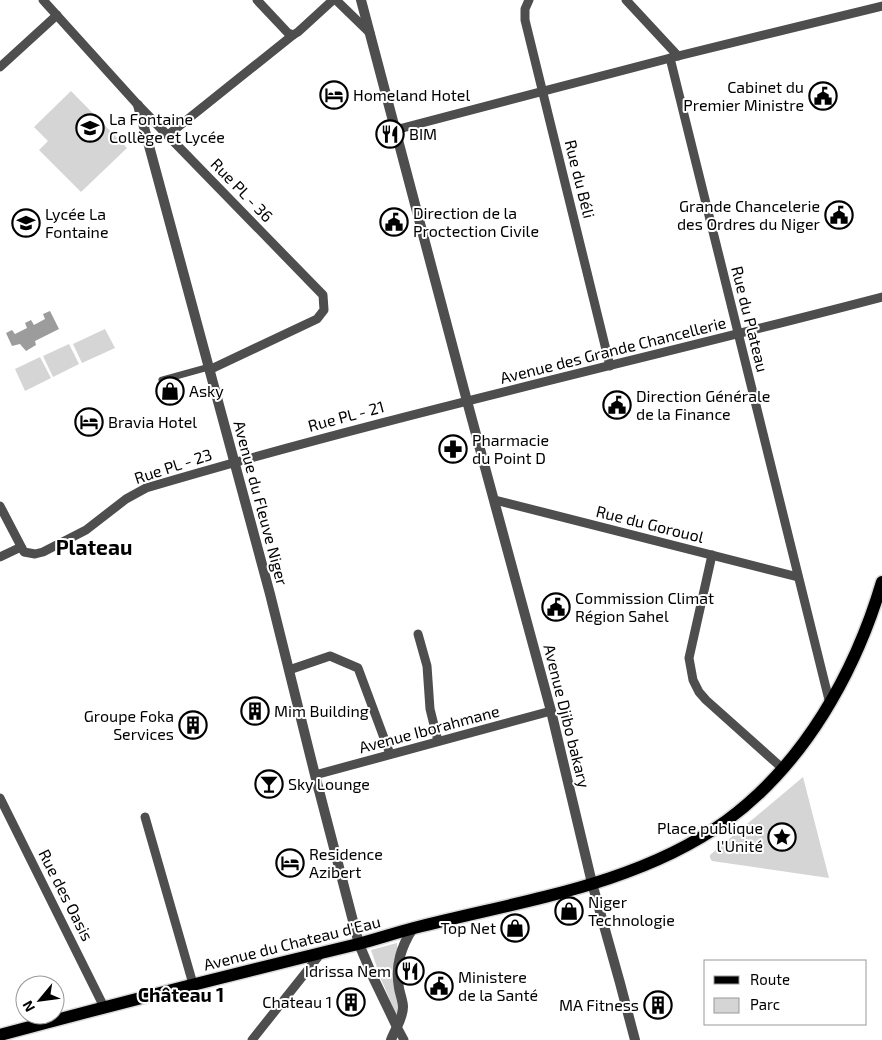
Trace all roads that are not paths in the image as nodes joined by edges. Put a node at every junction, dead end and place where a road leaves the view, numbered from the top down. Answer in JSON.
{"nodes":[{"id":1,"x":43,"y":0,"type":"edge"},
{"id":2,"x":257,"y":0,"type":"edge"},
{"id":3,"x":335,"y":0,"type":"edge"},
{"id":4,"x":361,"y":0,"type":"edge"},
{"id":5,"x":529,"y":0,"type":"edge"},
{"id":6,"x":626,"y":0,"type":"edge"},
{"id":7,"x":882,"y":6,"type":"edge"},
{"id":8,"x":57,"y":15,"type":"junction"},
{"id":9,"x":370,"y":33,"type":"junction"},
{"id":10,"x":293,"y":35,"type":"junction"},
{"id":11,"x":674,"y":57,"type":"junction"},
{"id":12,"x":0,"y":67,"type":"edge"},
{"id":13,"x":543,"y":91,"type":"junction"},
{"id":14,"x":138,"y":105,"type":"junction"},
{"id":15,"x":396,"y":130,"type":"junction"},
{"id":16,"x":168,"y":135,"type":"junction"},
{"id":17,"x":882,"y":297,"type":"edge"},
{"id":18,"x":738,"y":334,"type":"junction"},
{"id":19,"x":610,"y":366,"type":"junction"},
{"id":20,"x":209,"y":368,"type":"junction"},
{"id":21,"x":162,"y":380,"type":"dead end"},
{"id":22,"x":467,"y":401,"type":"junction"},
{"id":23,"x":234,"y":462,"type":"junction"},
{"id":24,"x":495,"y":500,"type":"junction"},
{"id":25,"x":0,"y":506,"type":"edge"},
{"id":26,"x":21,"y":547,"type":"junction"},
{"id":27,"x":712,"y":555,"type":"junction"},
{"id":28,"x":0,"y":557,"type":"edge"},
{"id":29,"x":798,"y":577,"type":"junction"},
{"id":30,"x":882,"y":582,"type":"edge"},
{"id":31,"x":418,"y":634,"type":"dead end"},
{"id":32,"x":289,"y":670,"type":"junction"},
{"id":33,"x":830,"y":704,"type":"junction"},
{"id":34,"x":551,"y":711,"type":"junction"},
{"id":35,"x":438,"y":741,"type":"junction"},
{"id":36,"x":390,"y":754,"type":"junction"},
{"id":37,"x":782,"y":768,"type":"junction"},
{"id":38,"x":314,"y":775,"type":"junction"},
{"id":39,"x":0,"y":798,"type":"edge"},
{"id":40,"x":145,"y":816,"type":"dead end"},
{"id":41,"x":592,"y":883,"type":"junction"},
{"id":42,"x":413,"y":928,"type":"junction"},
{"id":43,"x":359,"y":944,"type":"junction"},
{"id":44,"x":322,"y":952,"type":"junction"},
{"id":45,"x":194,"y":984,"type":"junction"},
{"id":46,"x":104,"y":1007,"type":"junction"},
{"id":47,"x":397,"y":1026,"type":"junction"},
{"id":48,"x":0,"y":1035,"type":"edge"},
{"id":49,"x":252,"y":1040,"type":"edge"},
{"id":50,"x":391,"y":1040,"type":"edge"},
{"id":51,"x":404,"y":1040,"type":"edge"},
{"id":52,"x":635,"y":1040,"type":"edge"}],
"edges":[{"from":1,"to":8,"type":"street","name":"Avenue du Fleuve Niger"},
{"from":2,"to":10,"type":"street"},
{"from":3,"to":9,"type":"street"},
{"from":3,"to":10,"type":"street"},
{"from":4,"to":9,"type":"street"},
{"from":5,"to":13,"type":"street","name":"Rue du Béli"},
{"from":6,"to":11,"type":"street","name":"Rue du Plateau"},
{"from":7,"to":11,"type":"street"},
{"from":8,"to":12,"type":"street"},
{"from":8,"to":14,"type":"street","name":"Avenue du Fleuve Niger"},
{"from":9,"to":15,"type":"street"},
{"from":10,"to":16,"type":"street"},
{"from":11,"to":13,"type":"street"},
{"from":11,"to":18,"type":"street","name":"Rue du Plateau"},
{"from":13,"to":15,"type":"street"},
{"from":13,"to":19,"type":"street","name":"Rue du Béli"},
{"from":14,"to":16,"type":"street","name":"Rue PL - 36"},
{"from":14,"to":20,"type":"street","name":"Avenue du Fleuve Niger"},
{"from":15,"to":22,"type":"street"},
{"from":16,"to":20,"type":"street","name":"Rue PL - 36"},
{"from":17,"to":18,"type":"street","name":"Avenue des Grande Chancellerie"},
{"from":18,"to":19,"type":"street","name":"Avenue des Grande Chancellerie"},
{"from":18,"to":29,"type":"street","name":"Rue du Plateau"},
{"from":19,"to":22,"type":"street","name":"Avenue des Grande Chancellerie"},
{"from":20,"to":21,"type":"street"},
{"from":20,"to":23,"type":"street","name":"Avenue du Fleuve Niger"},
{"from":22,"to":23,"type":"street","name":"Rue PL - 21"},
{"from":22,"to":24,"type":"street","name":"Avenue Djibo bakary"},
{"from":23,"to":26,"type":"street","name":"Rue PL - 23"},
{"from":23,"to":32,"type":"street","name":"Avenue du Fleuve Niger"},
{"from":24,"to":27,"type":"street","name":"Rue du Gorouol"},
{"from":24,"to":34,"type":"street","name":"Avenue Djibo bakary"},
{"from":25,"to":26,"type":"street"},
{"from":26,"to":28,"type":"street"},
{"from":27,"to":29,"type":"street","name":"Rue du Gorouol"},
{"from":27,"to":37,"type":"street"},
{"from":29,"to":33,"type":"street","name":"Rue du Plateau"},
{"from":30,"to":33,"type":"main road","name":"Avenue du Chateau d'Eau"},
{"from":31,"to":35,"type":"street"},
{"from":32,"to":36,"type":"street"},
{"from":32,"to":38,"type":"street","name":"Avenue du Fleuve Niger"},
{"from":33,"to":37,"type":"main road","name":"Avenue du Chateau d'Eau"},
{"from":34,"to":35,"type":"street","name":"Avenue Iborahmane"},
{"from":34,"to":41,"type":"street","name":"Avenue Djibo bakary"},
{"from":35,"to":36,"type":"street","name":"Avenue Iborahmane"},
{"from":36,"to":38,"type":"street","name":"Avenue Iborahmane"},
{"from":37,"to":41,"type":"main road","name":"Avenue du Chateau d'Eau"},
{"from":38,"to":43,"type":"street","name":"Avenue du Fleuve Niger"},
{"from":39,"to":46,"type":"street","name":"Rue des Oasis"},
{"from":40,"to":45,"type":"street"},
{"from":41,"to":42,"type":"main road","name":"Avenue du Chateau d'Eau"},
{"from":41,"to":52,"type":"street","name":"Avenue Djibo bakary"},
{"from":42,"to":43,"type":"main road","name":"Avenue du Chateau d'Eau"},
{"from":42,"to":47,"type":"street"},
{"from":43,"to":44,"type":"main road","name":"Avenue du Chateau d'Eau"},
{"from":43,"to":47,"type":"street","name":"Avenue du Fleuve Niger"},
{"from":44,"to":45,"type":"main road","name":"Avenue du Chateau d'Eau"},
{"from":44,"to":49,"type":"street"},
{"from":45,"to":46,"type":"main road","name":"Avenue du Chateau d'Eau"},
{"from":46,"to":48,"type":"main road","name":"Avenue du Chateau d'Eau"},
{"from":47,"to":50,"type":"street"},
{"from":47,"to":51,"type":"street","name":"Avenue du Fleuve Niger"}]}
